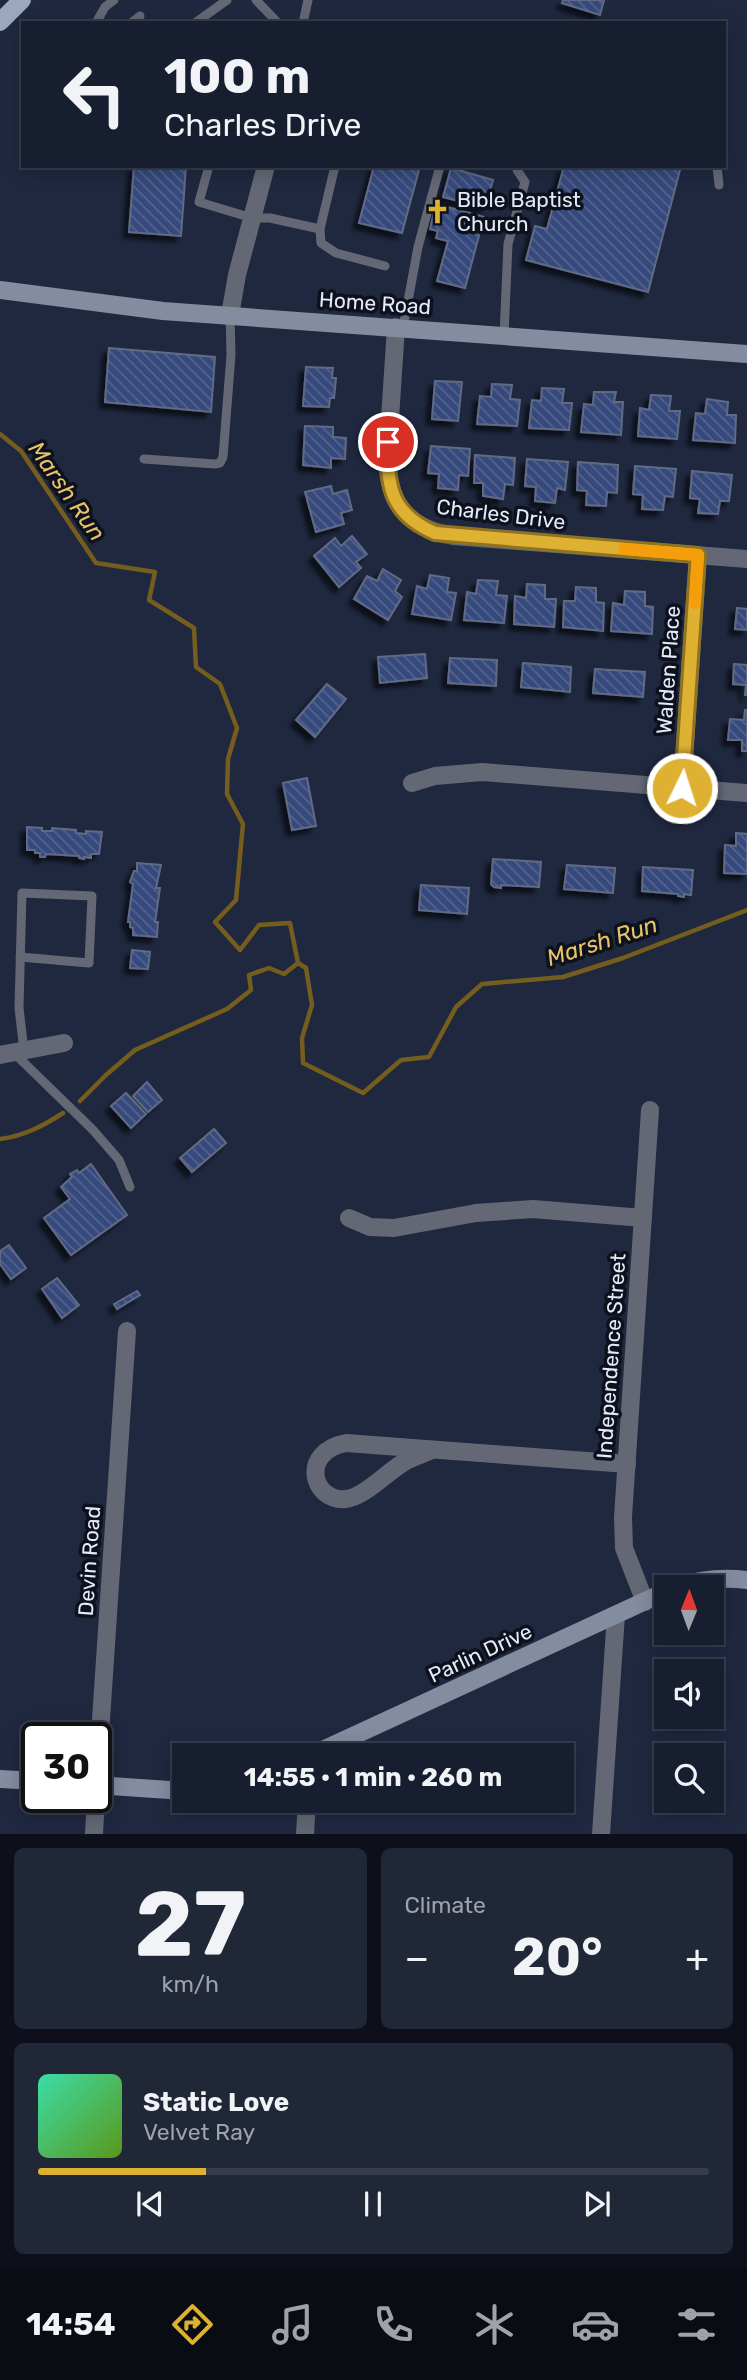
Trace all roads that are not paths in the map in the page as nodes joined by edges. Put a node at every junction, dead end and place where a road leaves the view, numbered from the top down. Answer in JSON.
{"nodes":[{"id":1,"x":22,"y":0,"type":"edge"},
{"id":2,"x":114,"y":0,"type":"edge"},
{"id":3,"x":227,"y":0,"type":"edge"},
{"id":4,"x":256,"y":0,"type":"edge"},
{"id":5,"x":308,"y":0,"type":"edge"},
{"id":6,"x":97,"y":21,"type":"edge"},
{"id":7,"x":198,"y":21,"type":"edge"},
{"id":8,"x":276,"y":21,"type":"edge"},
{"id":9,"x":303,"y":21,"type":"edge"},
{"id":10,"x":0,"y":22,"type":"edge"},
{"id":11,"x":208,"y":168,"type":"edge"},
{"id":12,"x":265,"y":168,"type":"edge"},
{"id":13,"x":335,"y":168,"type":"edge"},
{"id":14,"x":439,"y":168,"type":"edge"},
{"id":15,"x":518,"y":168,"type":"edge"},
{"id":16,"x":717,"y":168,"type":"edge"},
{"id":17,"x":719,"y":185,"type":"dead end"},
{"id":18,"x":252,"y":218,"type":"junction"},
{"id":19,"x":320,"y":229,"type":"junction"},
{"id":20,"x":385,"y":266,"type":"dead end"},
{"id":21,"x":0,"y":290,"type":"edge"},
{"id":22,"x":230,"y":315,"type":"junction"},
{"id":23,"x":400,"y":327,"type":"junction"},
{"id":24,"x":504,"y":336,"type":"junction"},
{"id":25,"x":747,"y":354,"type":"edge"},
{"id":26,"x":144,"y":459,"type":"dead end"},
{"id":27,"x":698,"y":555,"type":"junction"},
{"id":28,"x":747,"y":559,"type":"edge"},
{"id":29,"x":412,"y":783,"type":"dead end"},
{"id":30,"x":682,"y":788,"type":"junction"},
{"id":31,"x":747,"y":793,"type":"edge"},
{"id":32,"x":20,"y":957,"type":"junction"},
{"id":33,"x":64,"y":1044,"type":"dead end"},
{"id":34,"x":13,"y":1053,"type":"edge"},
{"id":35,"x":650,"y":1110,"type":"dead end"},
{"id":36,"x":130,"y":1187,"type":"dead end"},
{"id":37,"x":643,"y":1218,"type":"junction"},
{"id":38,"x":349,"y":1219,"type":"dead end"},
{"id":39,"x":127,"y":1331,"type":"dead end"},
{"id":40,"x":432,"y":1450,"type":"junction"},
{"id":41,"x":627,"y":1464,"type":"junction"},
{"id":42,"x":724,"y":1579,"type":"edge"},
{"id":43,"x":747,"y":1580,"type":"edge"},
{"id":44,"x":654,"y":1598,"type":"edge"},
{"id":45,"x":645,"y":1602,"type":"junction"},
{"id":46,"x":616,"y":1615,"type":"junction"},
{"id":47,"x":101,"y":1722,"type":"edge"},
{"id":48,"x":338,"y":1743,"type":"edge"},
{"id":49,"x":0,"y":1779,"type":"edge"},
{"id":50,"x":21,"y":1780,"type":"edge"},
{"id":51,"x":112,"y":1786,"type":"edge"},
{"id":52,"x":172,"y":1790,"type":"edge"},
{"id":53,"x":95,"y":1813,"type":"edge"},
{"id":54,"x":306,"y":1813,"type":"edge"},
{"id":55,"x":94,"y":1834,"type":"edge"},
{"id":56,"x":305,"y":1834,"type":"edge"},
{"id":57,"x":601,"y":1834,"type":"edge"}],
"edges":[{"from":1,"to":10,"type":"main road"},
{"from":2,"to":6,"type":"lane"},
{"from":3,"to":7,"type":"lane"},
{"from":4,"to":8,"type":"lane"},
{"from":5,"to":9,"type":"lane"},
{"from":11,"to":18,"type":"lane"},
{"from":12,"to":18,"type":"street"},
{"from":13,"to":19,"type":"lane"},
{"from":14,"to":23,"type":"lane"},
{"from":15,"to":24,"type":"lane"},
{"from":16,"to":17,"type":"lane"},
{"from":18,"to":19,"type":"lane"},
{"from":18,"to":22,"type":"street"},
{"from":19,"to":20,"type":"lane"},
{"from":21,"to":22,"type":"street","name":"Home Road"},
{"from":22,"to":23,"type":"street","name":"Home Road"},
{"from":22,"to":26,"type":"lane"},
{"from":23,"to":24,"type":"street","name":"Home Road"},
{"from":23,"to":27,"type":"street","name":"Charles Drive"},
{"from":24,"to":25,"type":"street","name":"Home Road"},
{"from":27,"to":28,"type":"street","name":"Charles Drive"},
{"from":27,"to":30,"type":"street","name":"Walden Place"},
{"from":29,"to":30,"type":"street"},
{"from":30,"to":31,"type":"street"},
{"from":32,"to":32,"type":"lane"},
{"from":32,"to":34,"type":"lane"},
{"from":33,"to":34,"type":"street"},
{"from":34,"to":36,"type":"lane"},
{"from":35,"to":37,"type":"street","name":"Independence Street"},
{"from":37,"to":38,"type":"street"},
{"from":37,"to":41,"type":"street","name":"Independence Street"},
{"from":39,"to":47,"type":"street","name":"Devin Road"},
{"from":40,"to":40,"type":"street"},
{"from":40,"to":41,"type":"street"},
{"from":41,"to":45,"type":"street","name":"Independence Street"},
{"from":42,"to":43,"type":"street"},
{"from":44,"to":45,"type":"street","name":"Parlin Drive"},
{"from":45,"to":46,"type":"street","name":"Parlin Drive"},
{"from":46,"to":48,"type":"street","name":"Parlin Drive"},
{"from":46,"to":57,"type":"street"},
{"from":49,"to":50,"type":"street"},
{"from":51,"to":52,"type":"street"},
{"from":53,"to":55,"type":"street","name":"Devin Road"},
{"from":54,"to":56,"type":"street"}]}
